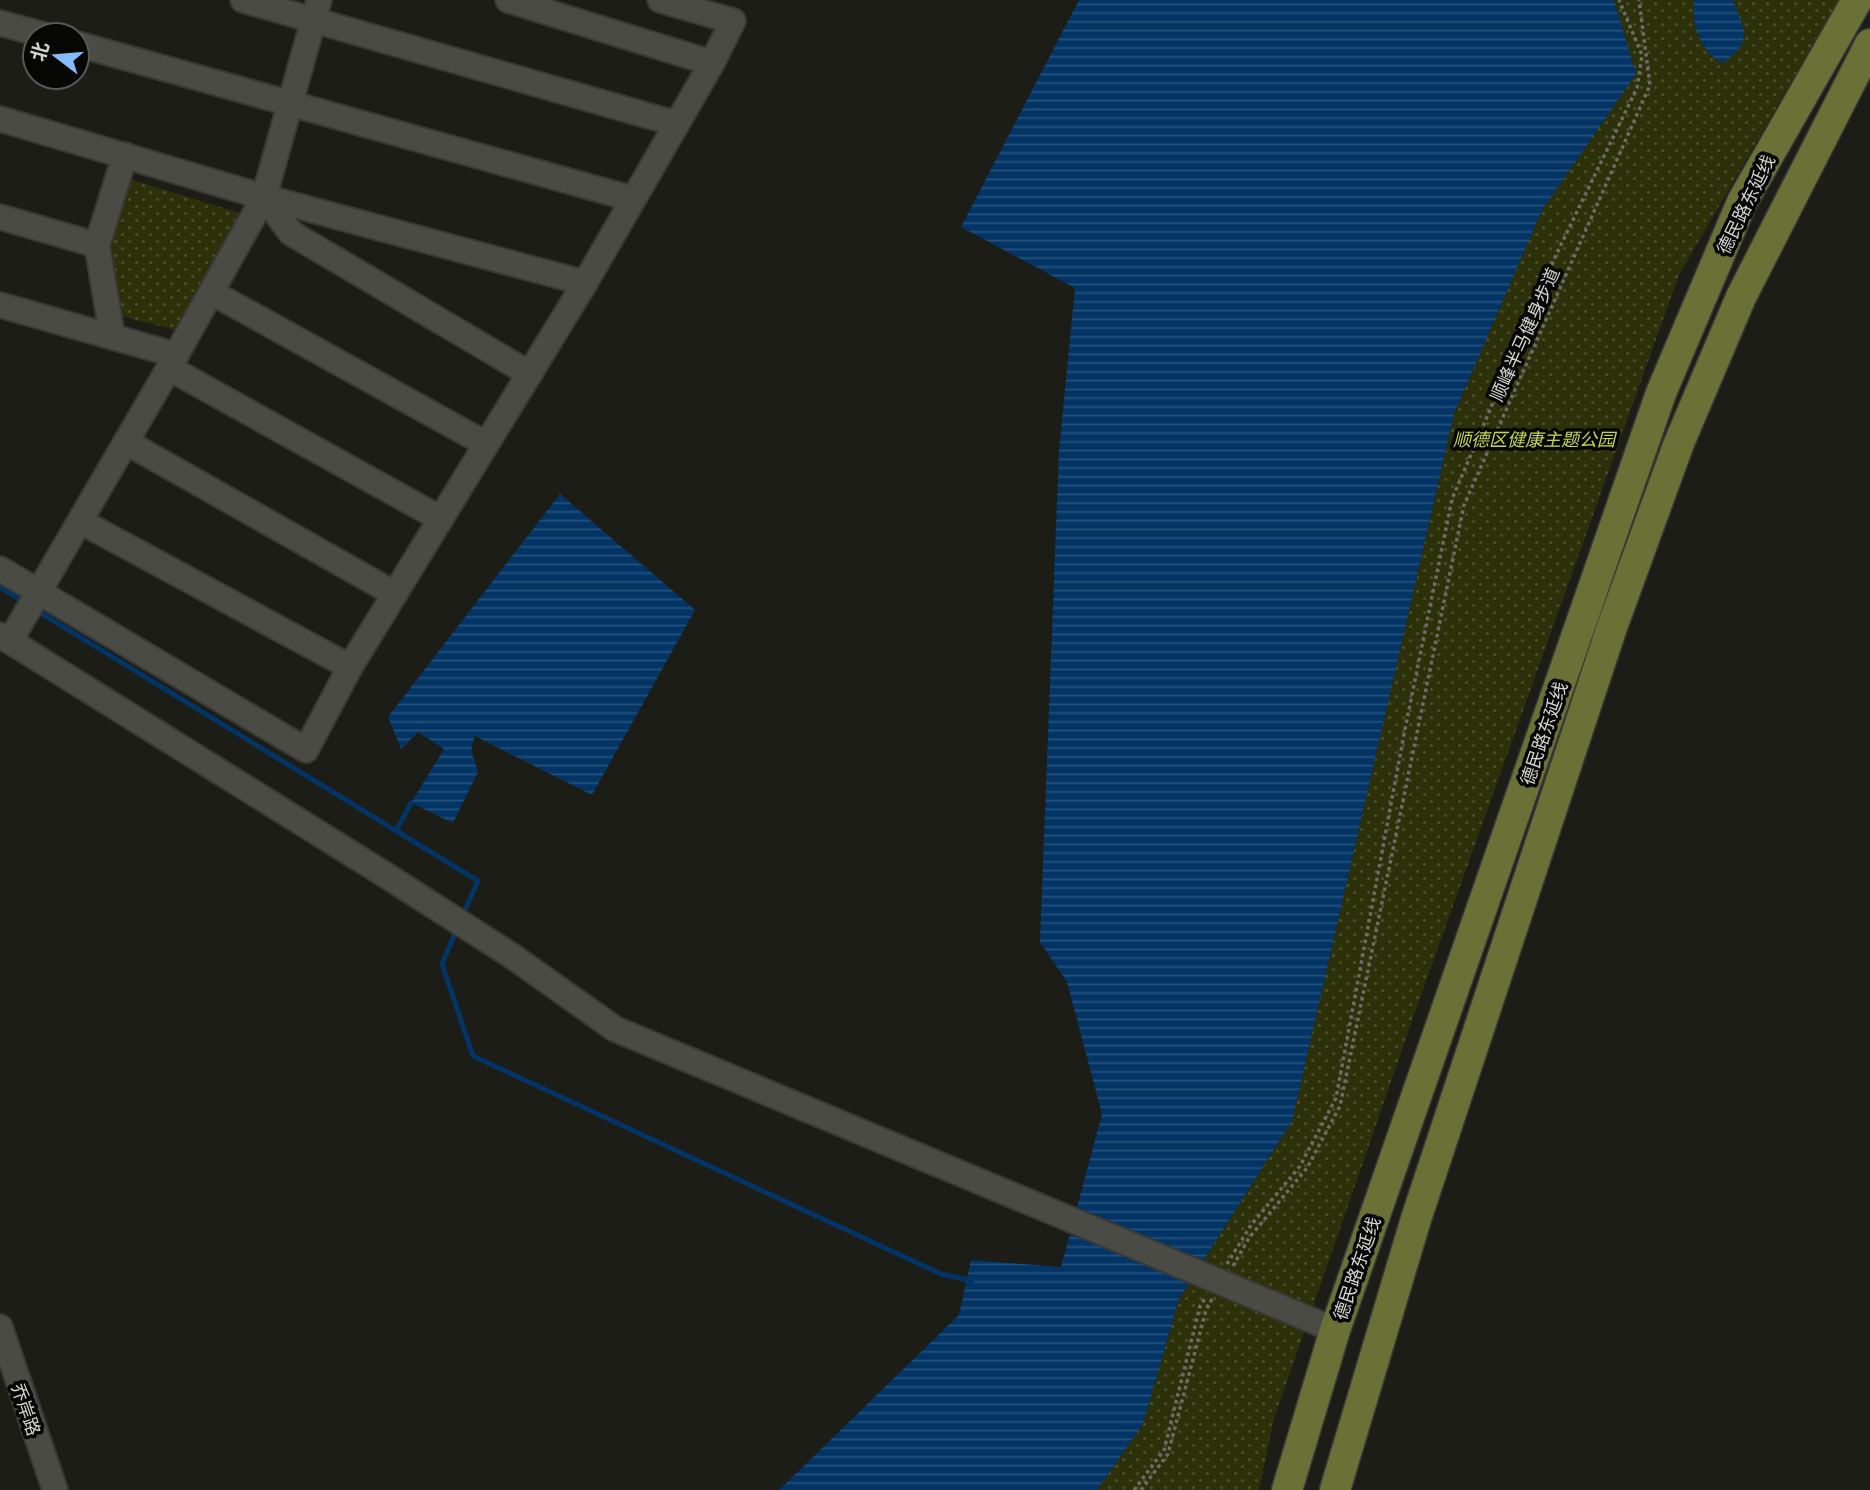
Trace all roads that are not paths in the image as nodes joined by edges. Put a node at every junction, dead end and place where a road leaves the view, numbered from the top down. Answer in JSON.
{"nodes":[{"id":1,"x":243,"y":0,"type":"edge"},
{"id":2,"x":508,"y":0,"type":"edge"},
{"id":3,"x":660,"y":0,"type":"edge"},
{"id":4,"x":1857,"y":0,"type":"edge"},
{"id":5,"x":316,"y":10,"type":"edge"},
{"id":6,"x":0,"y":23,"type":"edge"},
{"id":7,"x":21,"y":29,"type":"edge"},
{"id":8,"x":1870,"y":44,"type":"edge"},
{"id":9,"x":91,"y":48,"type":"edge"},
{"id":10,"x":712,"y":63,"type":"junction"},
{"id":11,"x":290,"y":103,"type":"junction"},
{"id":12,"x":0,"y":118,"type":"edge"},
{"id":13,"x":677,"y":124,"type":"junction"},
{"id":14,"x":125,"y":155,"type":"junction"},
{"id":15,"x":264,"y":197,"type":"junction"},
{"id":16,"x":634,"y":199,"type":"junction"},
{"id":17,"x":0,"y":217,"type":"edge"},
{"id":18,"x":97,"y":245,"type":"junction"},
{"id":19,"x":585,"y":283,"type":"junction"},
{"id":20,"x":211,"y":292,"type":"junction"},
{"id":21,"x":0,"y":305,"type":"edge"},
{"id":22,"x":112,"y":335,"type":"junction"},
{"id":23,"x":173,"y":361,"type":"junction"},
{"id":24,"x":530,"y":374,"type":"junction"},
{"id":25,"x":126,"y":442,"type":"junction"},
{"id":26,"x":486,"y":444,"type":"junction"},
{"id":27,"x":441,"y":519,"type":"junction"},
{"id":28,"x":79,"y":521,"type":"junction"},
{"id":29,"x":0,"y":569,"type":"edge"},
{"id":30,"x":38,"y":593,"type":"junction"},
{"id":31,"x":395,"y":594,"type":"junction"},
{"id":32,"x":9,"y":634,"type":"edge"},
{"id":33,"x":350,"y":667,"type":"junction"},
{"id":34,"x":0,"y":1327,"type":"edge"},
{"id":35,"x":1335,"y":1330,"type":"junction"},
{"id":36,"x":55,"y":1490,"type":"edge"},
{"id":37,"x":1287,"y":1490,"type":"edge"},
{"id":38,"x":1335,"y":1490,"type":"edge"}],
"edges":[{"from":1,"to":5,"type":"street"},
{"from":2,"to":10,"type":"street"},
{"from":3,"to":10,"type":"street"},
{"from":4,"to":35,"type":"main road","name":"德民路东延线"},
{"from":5,"to":11,"type":"street"},
{"from":5,"to":13,"type":"street"},
{"from":6,"to":7,"type":"street"},
{"from":8,"to":38,"type":"main road","name":"德民路东延线"},
{"from":9,"to":11,"type":"street"},
{"from":10,"to":13,"type":"street"},
{"from":11,"to":15,"type":"street"},
{"from":11,"to":16,"type":"street"},
{"from":12,"to":14,"type":"street"},
{"from":13,"to":16,"type":"street"},
{"from":14,"to":15,"type":"street"},
{"from":14,"to":18,"type":"street"},
{"from":15,"to":19,"type":"street"},
{"from":15,"to":20,"type":"street"},
{"from":15,"to":24,"type":"street"},
{"from":16,"to":19,"type":"street"},
{"from":17,"to":18,"type":"street"},
{"from":18,"to":22,"type":"street"},
{"from":19,"to":24,"type":"street"},
{"from":20,"to":23,"type":"street"},
{"from":20,"to":26,"type":"street"},
{"from":21,"to":22,"type":"street"},
{"from":22,"to":23,"type":"street"},
{"from":23,"to":25,"type":"street"},
{"from":23,"to":27,"type":"street"},
{"from":24,"to":26,"type":"street"},
{"from":25,"to":28,"type":"street"},
{"from":25,"to":31,"type":"street"},
{"from":26,"to":27,"type":"street"},
{"from":27,"to":31,"type":"street"},
{"from":28,"to":30,"type":"street"},
{"from":28,"to":33,"type":"street"},
{"from":29,"to":30,"type":"street"},
{"from":30,"to":32,"type":"street"},
{"from":30,"to":33,"type":"street"},
{"from":31,"to":33,"type":"street"},
{"from":32,"to":35,"type":"street"},
{"from":34,"to":36,"type":"street","name":"乔岸路"},
{"from":35,"to":37,"type":"main road","name":"德民路东延线"}]}
